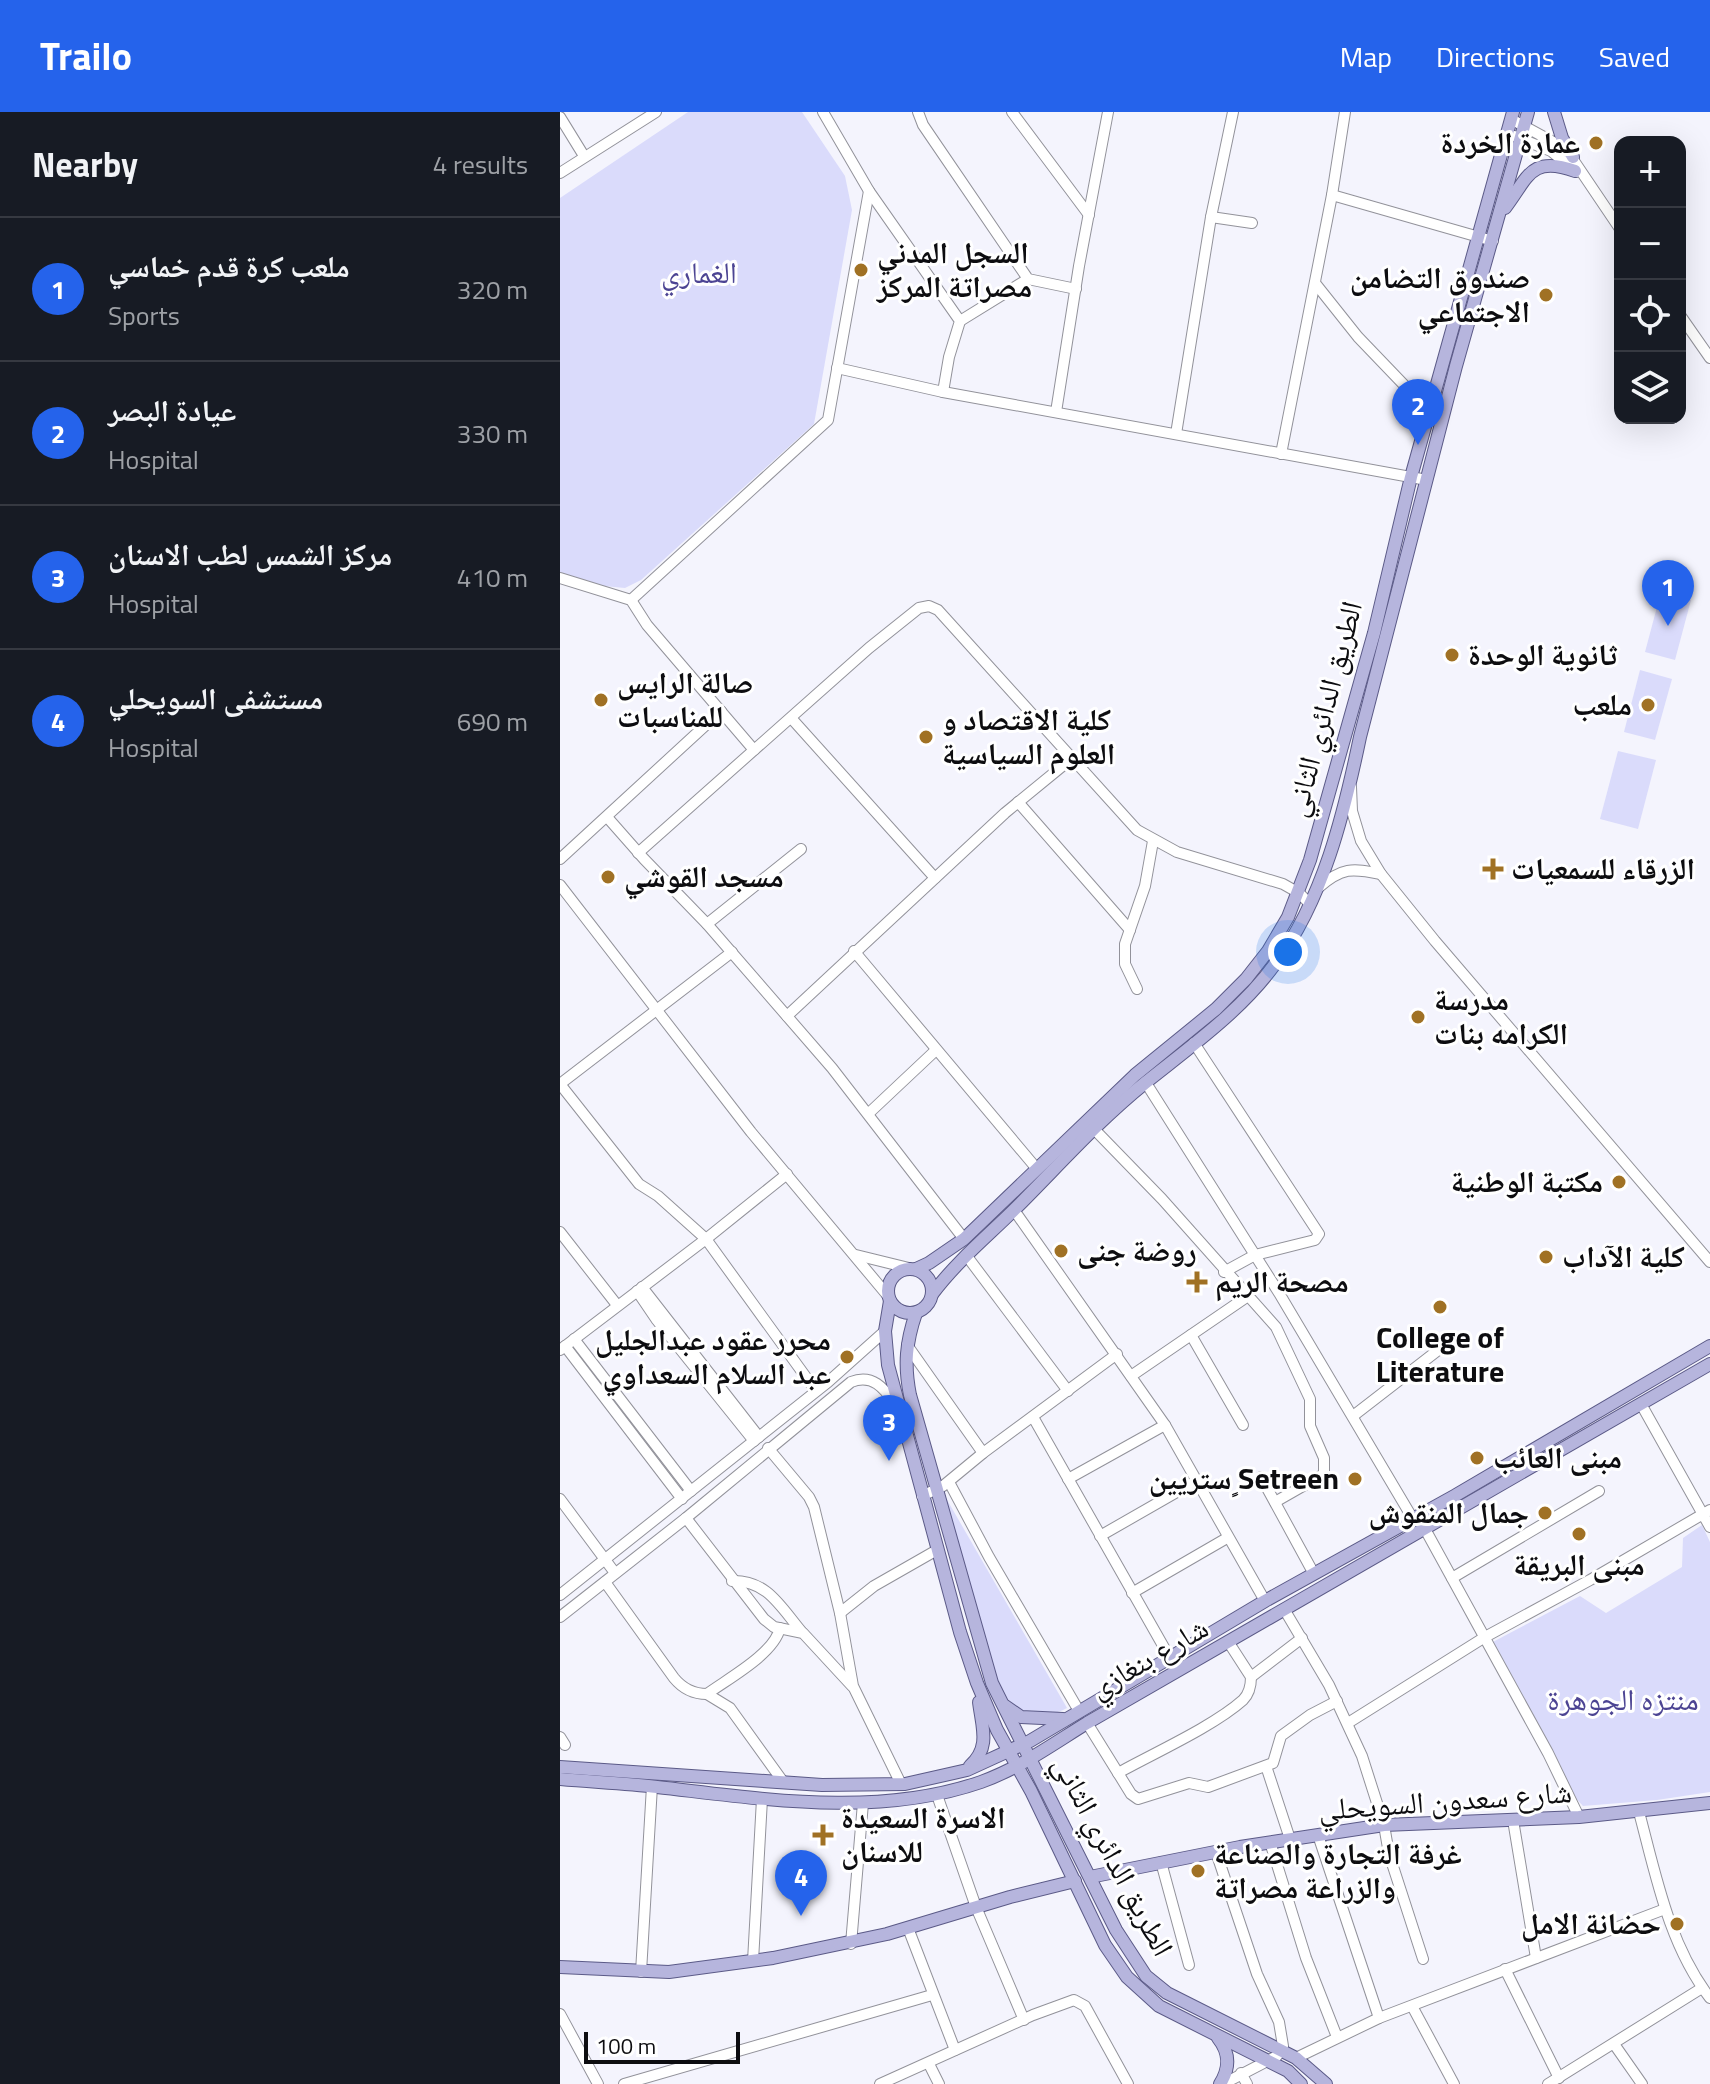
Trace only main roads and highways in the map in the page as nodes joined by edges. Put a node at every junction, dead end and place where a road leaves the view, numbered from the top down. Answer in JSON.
{"nodes":[{"id":1,"x":1554,"y":112,"type":"edge"},
{"id":2,"x":1512,"y":115,"type":"edge"},
{"id":3,"x":1525,"y":125,"type":"edge"},
{"id":4,"x":1573,"y":157,"type":"road end"},
{"id":5,"x":1579,"y":174,"type":"road end"},
{"id":6,"x":1500,"y":214,"type":"junction"},
{"id":7,"x":1345,"y":733,"type":"junction"},
{"id":8,"x":1360,"y":737,"type":"junction"},
{"id":9,"x":913,"y":1268,"type":"junction"},
{"id":10,"x":933,"y":1293,"type":"junction"},
{"id":11,"x":889,"y":1298,"type":"junction"},
{"id":12,"x":916,"y":1313,"type":"junction"},
{"id":13,"x":1710,"y":1346,"type":"edge"},
{"id":14,"x":1710,"y":1364,"type":"edge"},
{"id":15,"x":977,"y":1683,"type":"junction"},
{"id":16,"x":998,"y":1697,"type":"junction"},
{"id":17,"x":1066,"y":1718,"type":"junction"},
{"id":18,"x":1023,"y":1744,"type":"junction"},
{"id":19,"x":1009,"y":1750,"type":"junction"},
{"id":20,"x":1031,"y":1758,"type":"junction"},
{"id":21,"x":1018,"y":1765,"type":"junction"},
{"id":22,"x":560,"y":1767,"type":"edge"},
{"id":23,"x":967,"y":1770,"type":"junction"},
{"id":24,"x":560,"y":1779,"type":"edge"},
{"id":25,"x":1710,"y":1803,"type":"edge"},
{"id":26,"x":1090,"y":1877,"type":"junction"},
{"id":27,"x":1075,"y":1881,"type":"junction"},
{"id":28,"x":560,"y":1967,"type":"edge"},
{"id":29,"x":1216,"y":2036,"type":"junction"},
{"id":30,"x":1221,"y":2084,"type":"edge"},
{"id":31,"x":1301,"y":2084,"type":"edge"},
{"id":32,"x":1326,"y":2084,"type":"edge"}],
"edges":[{"from":1,"to":4,"type":"main road"},
{"from":2,"to":7,"type":"main road","name":"الطريق الدائري الثاني"},
{"from":3,"to":6,"type":"main road","name":"الطريق الدائري الثاني"},
{"from":5,"to":6,"type":"main road"},
{"from":6,"to":8,"type":"main road","name":"الطريق الدائري الثاني"},
{"from":7,"to":8,"type":"main road"},
{"from":7,"to":9,"type":"main road","name":"الطريق الدائري الثاني"},
{"from":8,"to":10,"type":"main road","name":"الطريق الدائري الثاني"},
{"from":9,"to":10,"type":"main road"},
{"from":9,"to":11,"type":"main road"},
{"from":10,"to":12,"type":"main road"},
{"from":11,"to":12,"type":"main road"},
{"from":11,"to":15,"type":"main road"},
{"from":12,"to":16,"type":"main road","name":"الطريق الدائري الثاني"},
{"from":13,"to":17,"type":"main road","name":"شارع بنغازي"},
{"from":14,"to":20,"type":"main road","name":"شارع بنغازي"},
{"from":15,"to":19,"type":"main road"},
{"from":15,"to":23,"type":"main road"},
{"from":16,"to":17,"type":"main road"},
{"from":16,"to":18,"type":"main road","name":"الطريق الدائري الثاني"},
{"from":17,"to":18,"type":"main road","name":"شارع بنغازي"},
{"from":18,"to":19,"type":"main road","name":"شارع بنغازي"},
{"from":18,"to":20,"type":"main road","name":"الطريق الدائري الثاني"},
{"from":19,"to":21,"type":"main road"},
{"from":19,"to":23,"type":"main road","name":"شارع بنغازي"},
{"from":20,"to":21,"type":"main road","name":"شارع بنغازي"},
{"from":20,"to":26,"type":"main road","name":"الطريق الدائري الثاني"},
{"from":21,"to":24,"type":"main road","name":"شارع بنغازي"},
{"from":21,"to":27,"type":"main road"},
{"from":22,"to":23,"type":"main road","name":"شارع بنغازي"},
{"from":25,"to":26,"type":"main road","name":"شارع سعدون السويحلي"},
{"from":26,"to":32,"type":"main road","name":"الطريق الدائري الثاني"},
{"from":27,"to":28,"type":"main road"},
{"from":27,"to":29,"type":"main road"},
{"from":29,"to":30,"type":"main road"},
{"from":29,"to":31,"type":"main road"}]}
